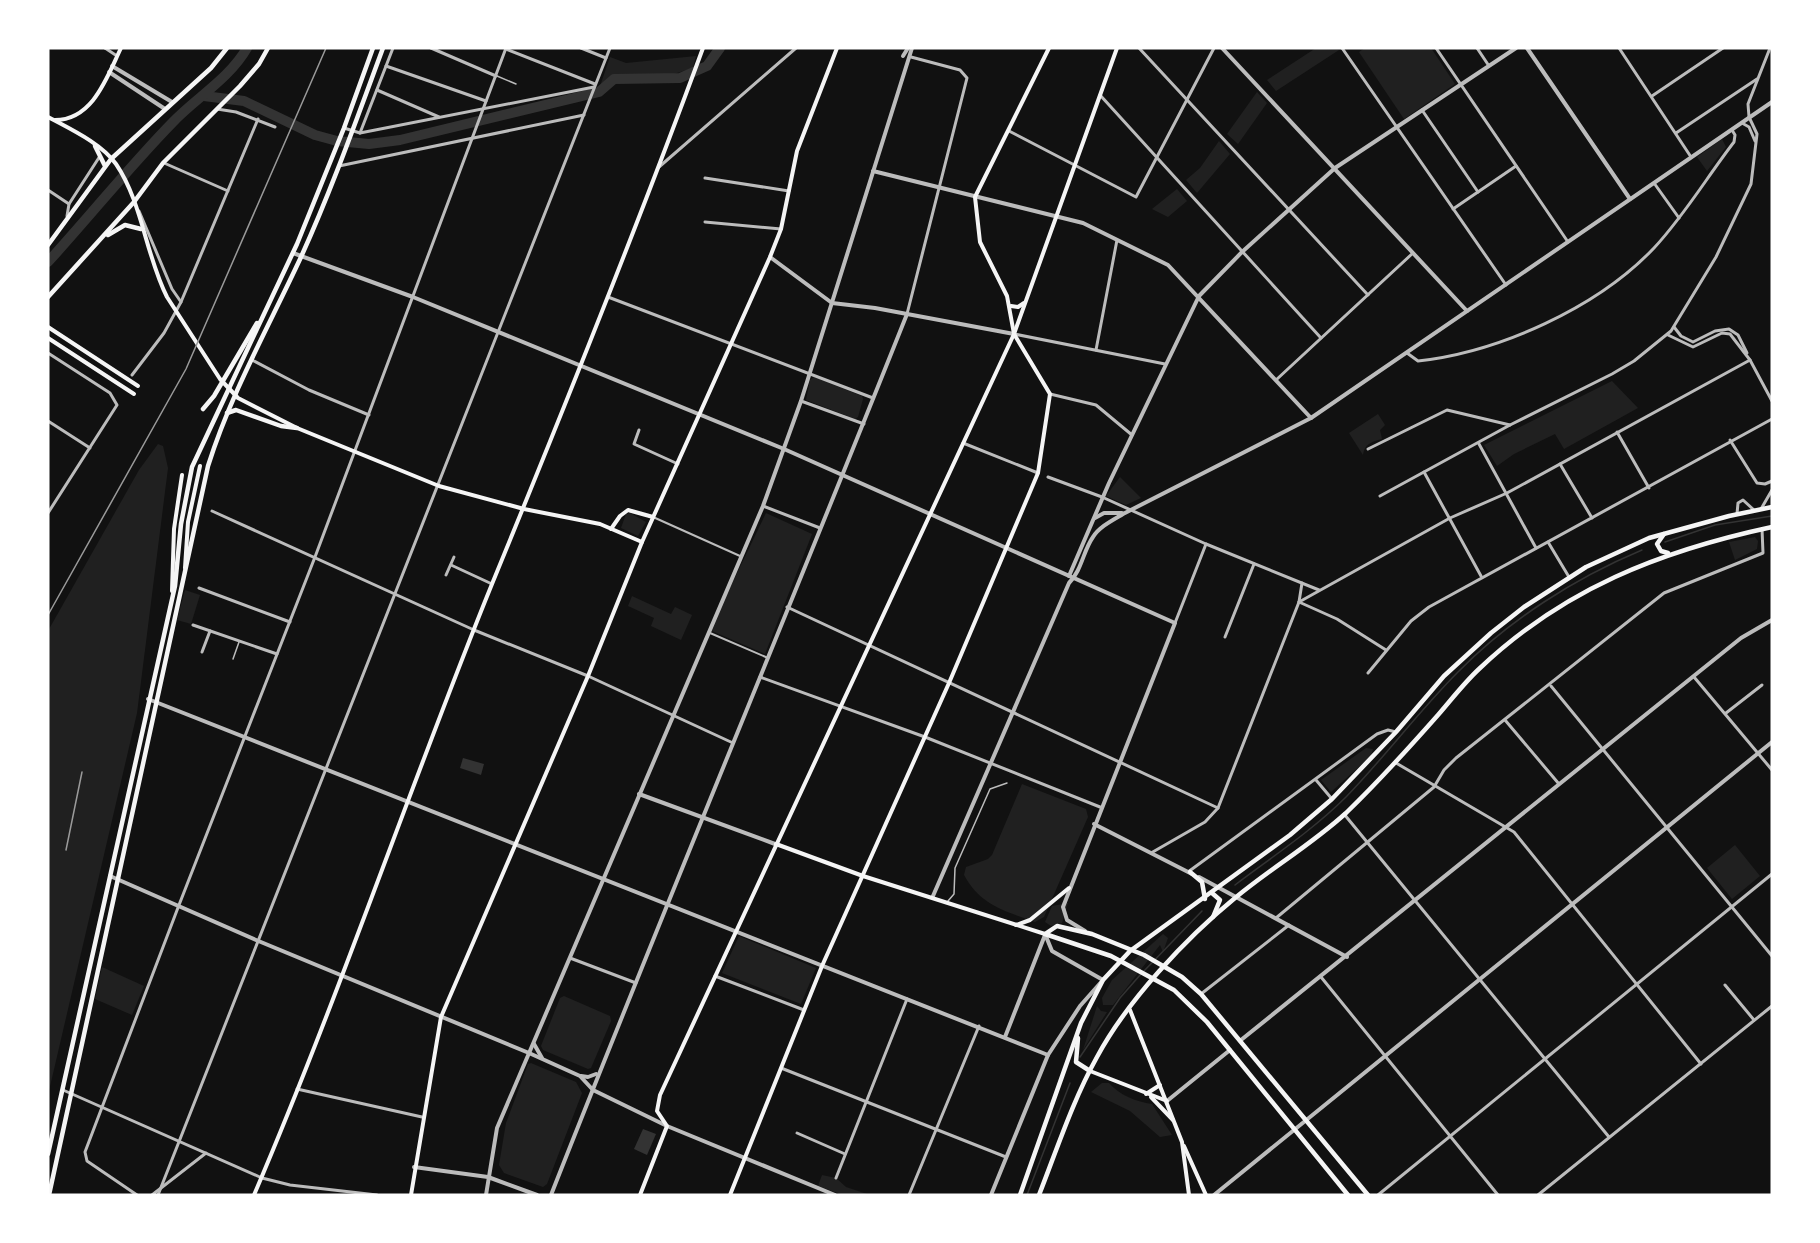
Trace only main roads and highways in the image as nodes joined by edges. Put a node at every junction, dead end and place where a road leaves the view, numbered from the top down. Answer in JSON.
{"nodes":[{"id":1,"x":121,"y":48,"type":"edge"},
{"id":2,"x":227,"y":48,"type":"edge"},
{"id":3,"x":268,"y":48,"type":"edge"},
{"id":4,"x":373,"y":48,"type":"edge"},
{"id":5,"x":383,"y":48,"type":"edge"},
{"id":6,"x":704,"y":48,"type":"edge"},
{"id":7,"x":837,"y":48,"type":"edge"},
{"id":8,"x":1049,"y":48,"type":"edge"},
{"id":9,"x":1117,"y":48,"type":"edge"},
{"id":10,"x":48,"y":117,"type":"edge"},
{"id":11,"x":53,"y":120,"type":"junction"},
{"id":12,"x":95,"y":146,"type":"junction"},
{"id":13,"x":111,"y":159,"type":"junction"},
{"id":14,"x":105,"y":166,"type":"junction"},
{"id":15,"x":134,"y":202,"type":"junction"},
{"id":16,"x":141,"y":229,"type":"junction"},
{"id":17,"x":99,"y":242,"type":"junction"},
{"id":18,"x":48,"y":245,"type":"edge"},
{"id":19,"x":48,"y":297,"type":"edge"},
{"id":20,"x":271,"y":300,"type":"junction"},
{"id":21,"x":1025,"y":303,"type":"junction"},
{"id":22,"x":1011,"y":306,"type":"junction"},
{"id":23,"x":48,"y":327,"type":"edge"},
{"id":24,"x":1014,"y":334,"type":"junction"},
{"id":25,"x":48,"y":338,"type":"edge"},
{"id":26,"x":138,"y":386,"type":"dead end"},
{"id":27,"x":134,"y":394,"type":"dead end"},
{"id":28,"x":203,"y":409,"type":"dead end"},
{"id":29,"x":227,"y":413,"type":"junction"},
{"id":30,"x":297,"y":428,"type":"junction"},
{"id":31,"x":200,"y":466,"type":"dead end"},
{"id":32,"x":182,"y":476,"type":"dead end"},
{"id":33,"x":1772,"y":507,"type":"edge"},
{"id":34,"x":524,"y":509,"type":"junction"},
{"id":35,"x":653,"y":518,"type":"junction"},
{"id":36,"x":1772,"y":527,"type":"edge"},
{"id":37,"x":611,"y":529,"type":"junction"},
{"id":38,"x":1666,"y":532,"type":"junction"},
{"id":39,"x":642,"y":542,"type":"junction"},
{"id":40,"x":1669,"y":553,"type":"junction"},
{"id":41,"x":185,"y":572,"type":"junction"},
{"id":42,"x":171,"y":595,"type":"junction"},
{"id":43,"x":775,"y":844,"type":"junction"},
{"id":44,"x":1189,"y":872,"type":"road end"},
{"id":45,"x":863,"y":876,"type":"junction"},
{"id":46,"x":1069,"y":888,"type":"road end"},
{"id":47,"x":1212,"y":893,"type":"junction"},
{"id":48,"x":1204,"y":899,"type":"junction"},
{"id":49,"x":1212,"y":919,"type":"junction"},
{"id":50,"x":1016,"y":925,"type":"junction"},
{"id":51,"x":1045,"y":934,"type":"junction"},
{"id":52,"x":1130,"y":1010,"type":"junction"},
{"id":53,"x":1081,"y":1023,"type":"junction"},
{"id":54,"x":1090,"y":1071,"type":"junction"},
{"id":55,"x":1160,"y":1085,"type":"junction"},
{"id":56,"x":1148,"y":1095,"type":"junction"},
{"id":57,"x":1167,"y":1101,"type":"junction"},
{"id":58,"x":1173,"y":1120,"type":"junction"},
{"id":59,"x":1182,"y":1142,"type":"junction"},
{"id":60,"x":48,"y":1154,"type":"edge"},
{"id":61,"x":49,"y":1195,"type":"edge"},
{"id":62,"x":254,"y":1195,"type":"edge"},
{"id":63,"x":411,"y":1195,"type":"edge"},
{"id":64,"x":640,"y":1195,"type":"edge"},
{"id":65,"x":730,"y":1195,"type":"edge"},
{"id":66,"x":1020,"y":1195,"type":"edge"},
{"id":67,"x":1039,"y":1195,"type":"edge"},
{"id":68,"x":1189,"y":1195,"type":"edge"},
{"id":69,"x":1206,"y":1195,"type":"edge"},
{"id":70,"x":1348,"y":1195,"type":"edge"},
{"id":71,"x":1368,"y":1195,"type":"edge"}],
"edges":[{"from":1,"to":11,"type":"main road"},
{"from":2,"to":13,"type":"main road"},
{"from":3,"to":15,"type":"main road"},
{"from":4,"to":20,"type":"main road"},
{"from":5,"to":29,"type":"main road"},
{"from":6,"to":34,"type":"main road"},
{"from":7,"to":35,"type":"main road"},
{"from":8,"to":22,"type":"main road"},
{"from":9,"to":21,"type":"main road"},
{"from":10,"to":11,"type":"main road"},
{"from":11,"to":12,"type":"main road"},
{"from":12,"to":13,"type":"main road"},
{"from":12,"to":14,"type":"main road"},
{"from":13,"to":14,"type":"main road"},
{"from":13,"to":15,"type":"main road"},
{"from":14,"to":18,"type":"main road"},
{"from":15,"to":16,"type":"main road"},
{"from":15,"to":17,"type":"main road"},
{"from":16,"to":17,"type":"main road"},
{"from":16,"to":30,"type":"main road"},
{"from":17,"to":19,"type":"main road"},
{"from":20,"to":28,"type":"main road"},
{"from":20,"to":42,"type":"main road"},
{"from":21,"to":22,"type":"main road"},
{"from":21,"to":24,"type":"main road"},
{"from":22,"to":24,"type":"main road"},
{"from":23,"to":26,"type":"main road"},
{"from":24,"to":43,"type":"main road"},
{"from":24,"to":45,"type":"main road"},
{"from":25,"to":27,"type":"main road"},
{"from":29,"to":30,"type":"main road"},
{"from":29,"to":41,"type":"main road"},
{"from":30,"to":34,"type":"main road"},
{"from":31,"to":41,"type":"main road"},
{"from":32,"to":42,"type":"main road"},
{"from":33,"to":38,"type":"main road"},
{"from":34,"to":37,"type":"main road"},
{"from":34,"to":62,"type":"main road"},
{"from":35,"to":37,"type":"main road"},
{"from":35,"to":39,"type":"main road"},
{"from":36,"to":40,"type":"main road"},
{"from":37,"to":39,"type":"main road"},
{"from":38,"to":40,"type":"main road"},
{"from":38,"to":47,"type":"main road"},
{"from":39,"to":63,"type":"main road"},
{"from":40,"to":49,"type":"main road"},
{"from":41,"to":61,"type":"main road"},
{"from":42,"to":60,"type":"main road"},
{"from":43,"to":45,"type":"main road"},
{"from":43,"to":64,"type":"main road"},
{"from":44,"to":48,"type":"main road"},
{"from":45,"to":50,"type":"main road"},
{"from":45,"to":65,"type":"main road"},
{"from":46,"to":50,"type":"main road"},
{"from":47,"to":48,"type":"main road"},
{"from":47,"to":49,"type":"main road"},
{"from":48,"to":53,"type":"main road"},
{"from":49,"to":52,"type":"main road"},
{"from":50,"to":51,"type":"main road"},
{"from":51,"to":70,"type":"main road"},
{"from":51,"to":71,"type":"main road"},
{"from":52,"to":54,"type":"main road"},
{"from":52,"to":55,"type":"main road"},
{"from":53,"to":54,"type":"main road"},
{"from":53,"to":66,"type":"main road"},
{"from":54,"to":56,"type":"main road"},
{"from":54,"to":67,"type":"main road"},
{"from":55,"to":56,"type":"main road"},
{"from":55,"to":57,"type":"main road"},
{"from":56,"to":57,"type":"main road"},
{"from":56,"to":58,"type":"main road"},
{"from":57,"to":58,"type":"main road"},
{"from":58,"to":59,"type":"main road"},
{"from":59,"to":68,"type":"main road"},
{"from":59,"to":69,"type":"main road"}]}
